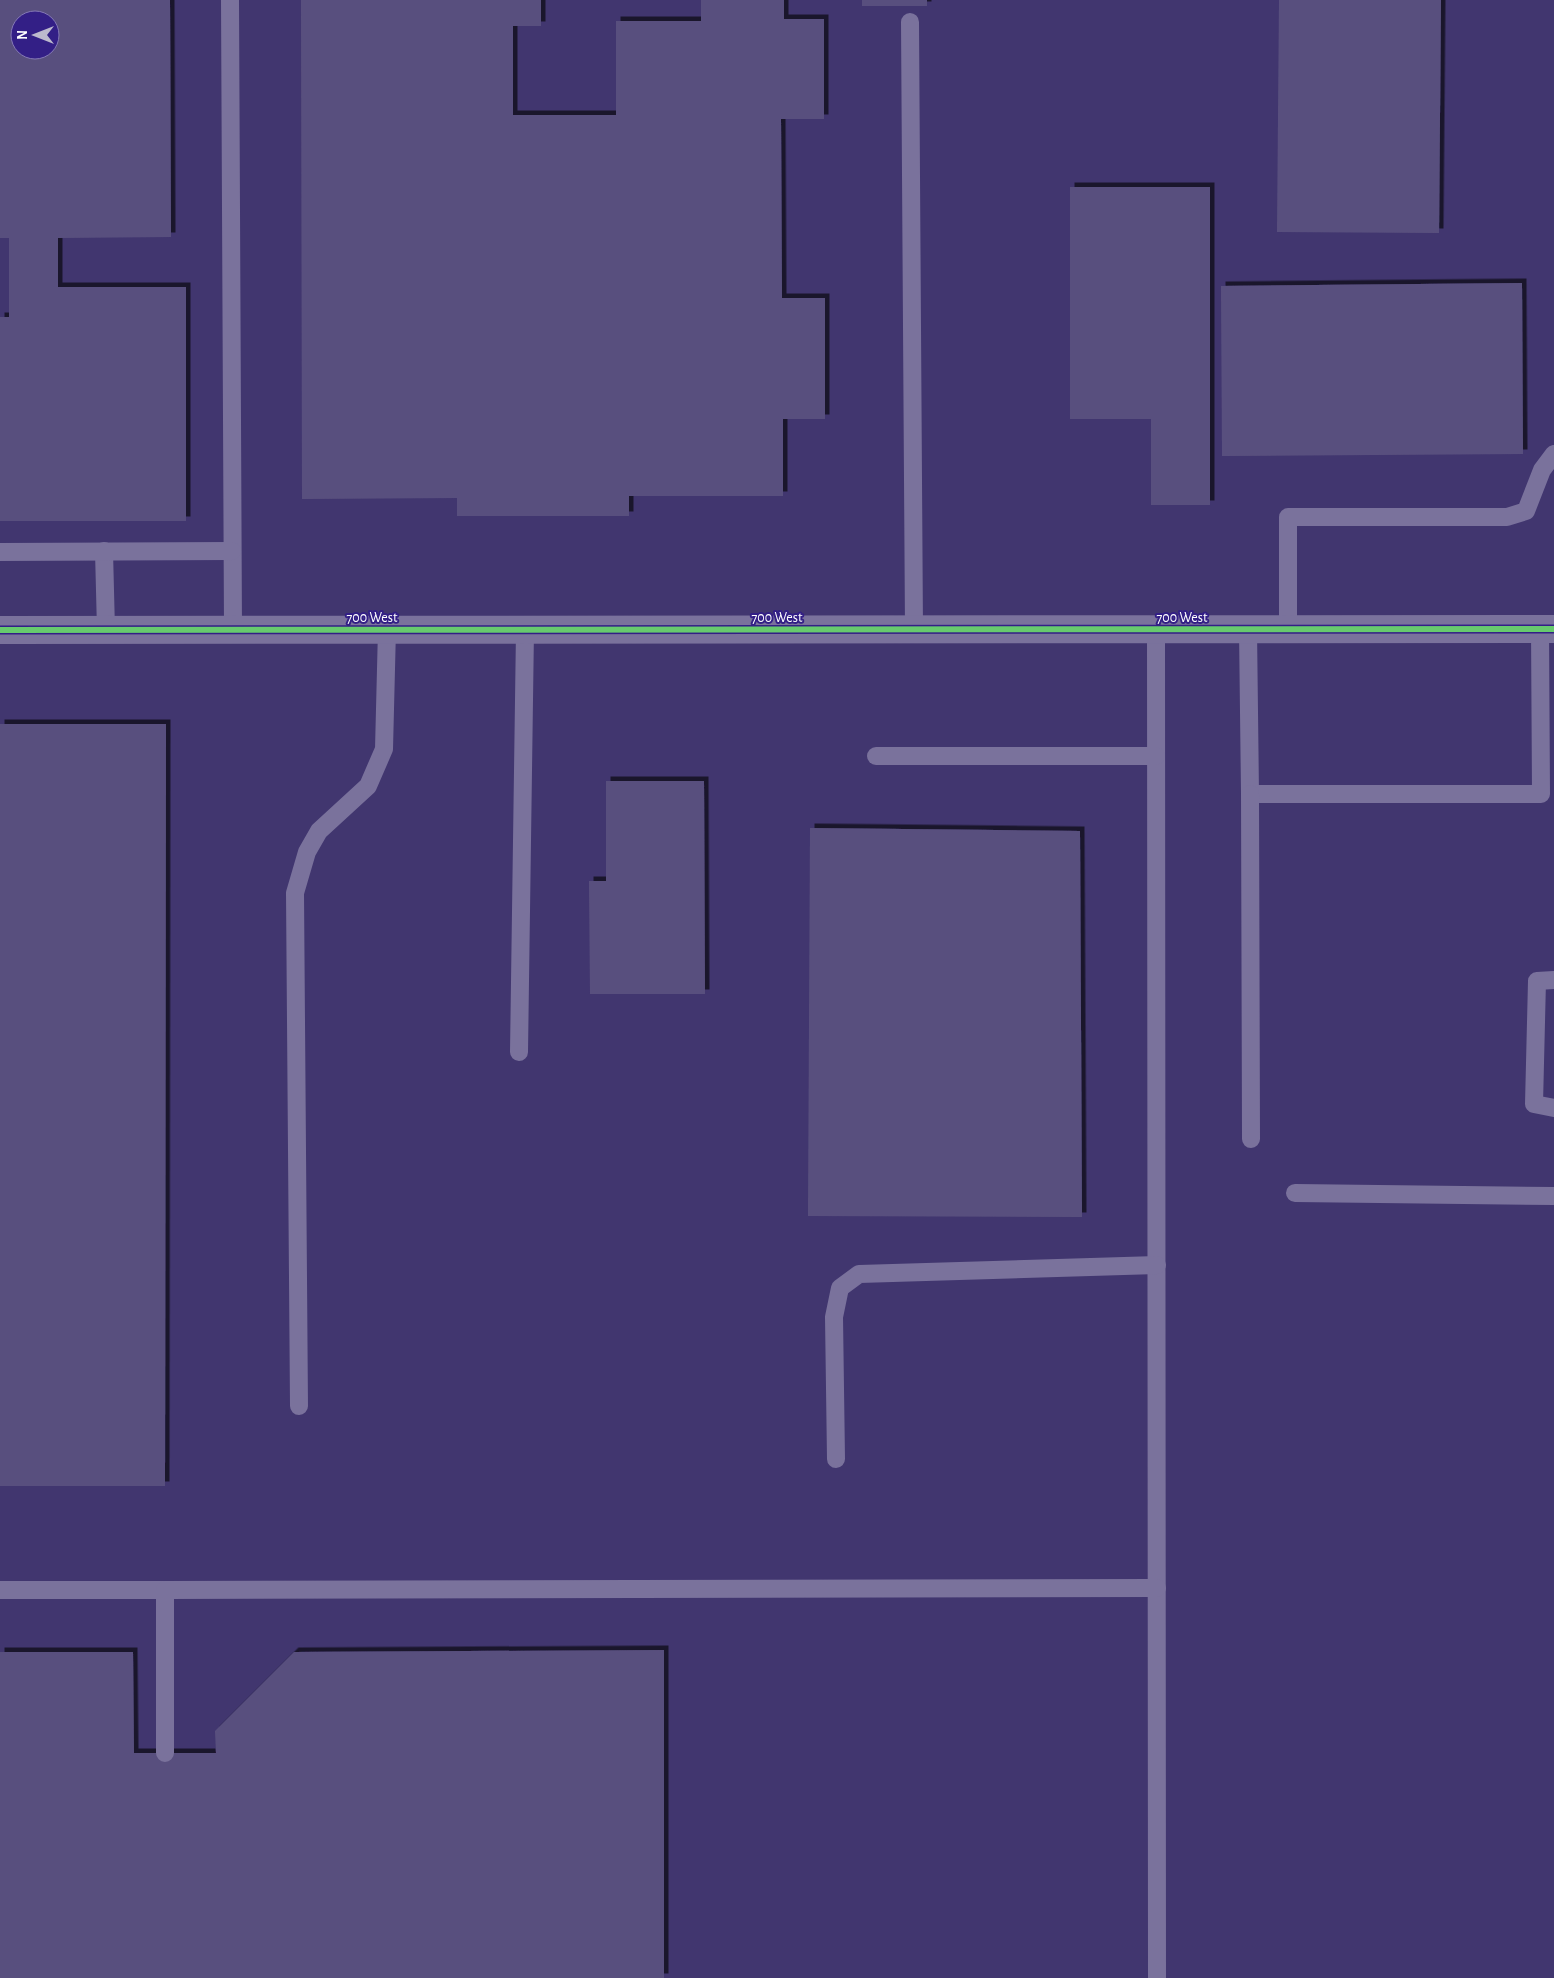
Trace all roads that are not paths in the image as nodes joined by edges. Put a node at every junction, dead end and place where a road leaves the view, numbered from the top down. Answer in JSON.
{"nodes":[{"id":1,"x":230,"y":0,"type":"edge"},
{"id":2,"x":910,"y":22,"type":"dead end"},
{"id":3,"x":1554,"y":454,"type":"edge"},
{"id":4,"x":232,"y":551,"type":"junction"},
{"id":5,"x":0,"y":552,"type":"edge"},
{"id":6,"x":104,"y":552,"type":"junction"},
{"id":7,"x":233,"y":629,"type":"junction"},
{"id":8,"x":387,"y":629,"type":"junction"},
{"id":9,"x":1156,"y":629,"type":"junction"},
{"id":10,"x":1248,"y":629,"type":"junction"},
{"id":11,"x":1547,"y":629,"type":"edge"},
{"id":12,"x":0,"y":630,"type":"edge"},
{"id":13,"x":106,"y":630,"type":"junction"},
{"id":14,"x":525,"y":630,"type":"junction"},
{"id":15,"x":914,"y":630,"type":"junction"},
{"id":16,"x":1288,"y":630,"type":"junction"},
{"id":17,"x":876,"y":756,"type":"dead end"},
{"id":18,"x":1156,"y":756,"type":"junction"},
{"id":19,"x":1250,"y":794,"type":"junction"},
{"id":20,"x":1554,"y":980,"type":"edge"},
{"id":21,"x":519,"y":1052,"type":"dead end"},
{"id":22,"x":1554,"y":1108,"type":"edge"},
{"id":23,"x":1251,"y":1139,"type":"dead end"},
{"id":24,"x":1295,"y":1193,"type":"dead end"},
{"id":25,"x":1554,"y":1196,"type":"edge"},
{"id":26,"x":1157,"y":1265,"type":"junction"},
{"id":27,"x":299,"y":1406,"type":"dead end"},
{"id":28,"x":836,"y":1459,"type":"dead end"},
{"id":29,"x":1157,"y":1588,"type":"junction"},
{"id":30,"x":0,"y":1590,"type":"edge"},
{"id":31,"x":166,"y":1590,"type":"junction"},
{"id":32,"x":165,"y":1752,"type":"dead end"},
{"id":33,"x":1157,"y":1978,"type":"edge"}],
"edges":[{"from":1,"to":4,"type":"lane"},
{"from":2,"to":15,"type":"lane"},
{"from":3,"to":16,"type":"lane"},
{"from":4,"to":6,"type":"lane"},
{"from":4,"to":7,"type":"lane"},
{"from":5,"to":6,"type":"lane"},
{"from":6,"to":13,"type":"lane"},
{"from":7,"to":8,"type":"street","name":"700 West"},
{"from":7,"to":13,"type":"street","name":"700 West"},
{"from":8,"to":14,"type":"street","name":"700 West"},
{"from":8,"to":27,"type":"lane"},
{"from":9,"to":10,"type":"street","name":"700 West"},
{"from":9,"to":15,"type":"street","name":"700 West"},
{"from":9,"to":18,"type":"lane"},
{"from":10,"to":16,"type":"street","name":"700 West"},
{"from":10,"to":19,"type":"lane"},
{"from":11,"to":16,"type":"street","name":"700 West"},
{"from":11,"to":19,"type":"lane"},
{"from":12,"to":13,"type":"street","name":"700 West"},
{"from":14,"to":15,"type":"street","name":"700 West"},
{"from":14,"to":21,"type":"lane"},
{"from":17,"to":18,"type":"lane"},
{"from":18,"to":26,"type":"lane"},
{"from":19,"to":23,"type":"lane"},
{"from":20,"to":22,"type":"lane"},
{"from":24,"to":25,"type":"lane"},
{"from":26,"to":28,"type":"lane"},
{"from":26,"to":29,"type":"lane"},
{"from":29,"to":31,"type":"lane"},
{"from":29,"to":33,"type":"lane"},
{"from":30,"to":31,"type":"lane"},
{"from":31,"to":32,"type":"lane"}]}
